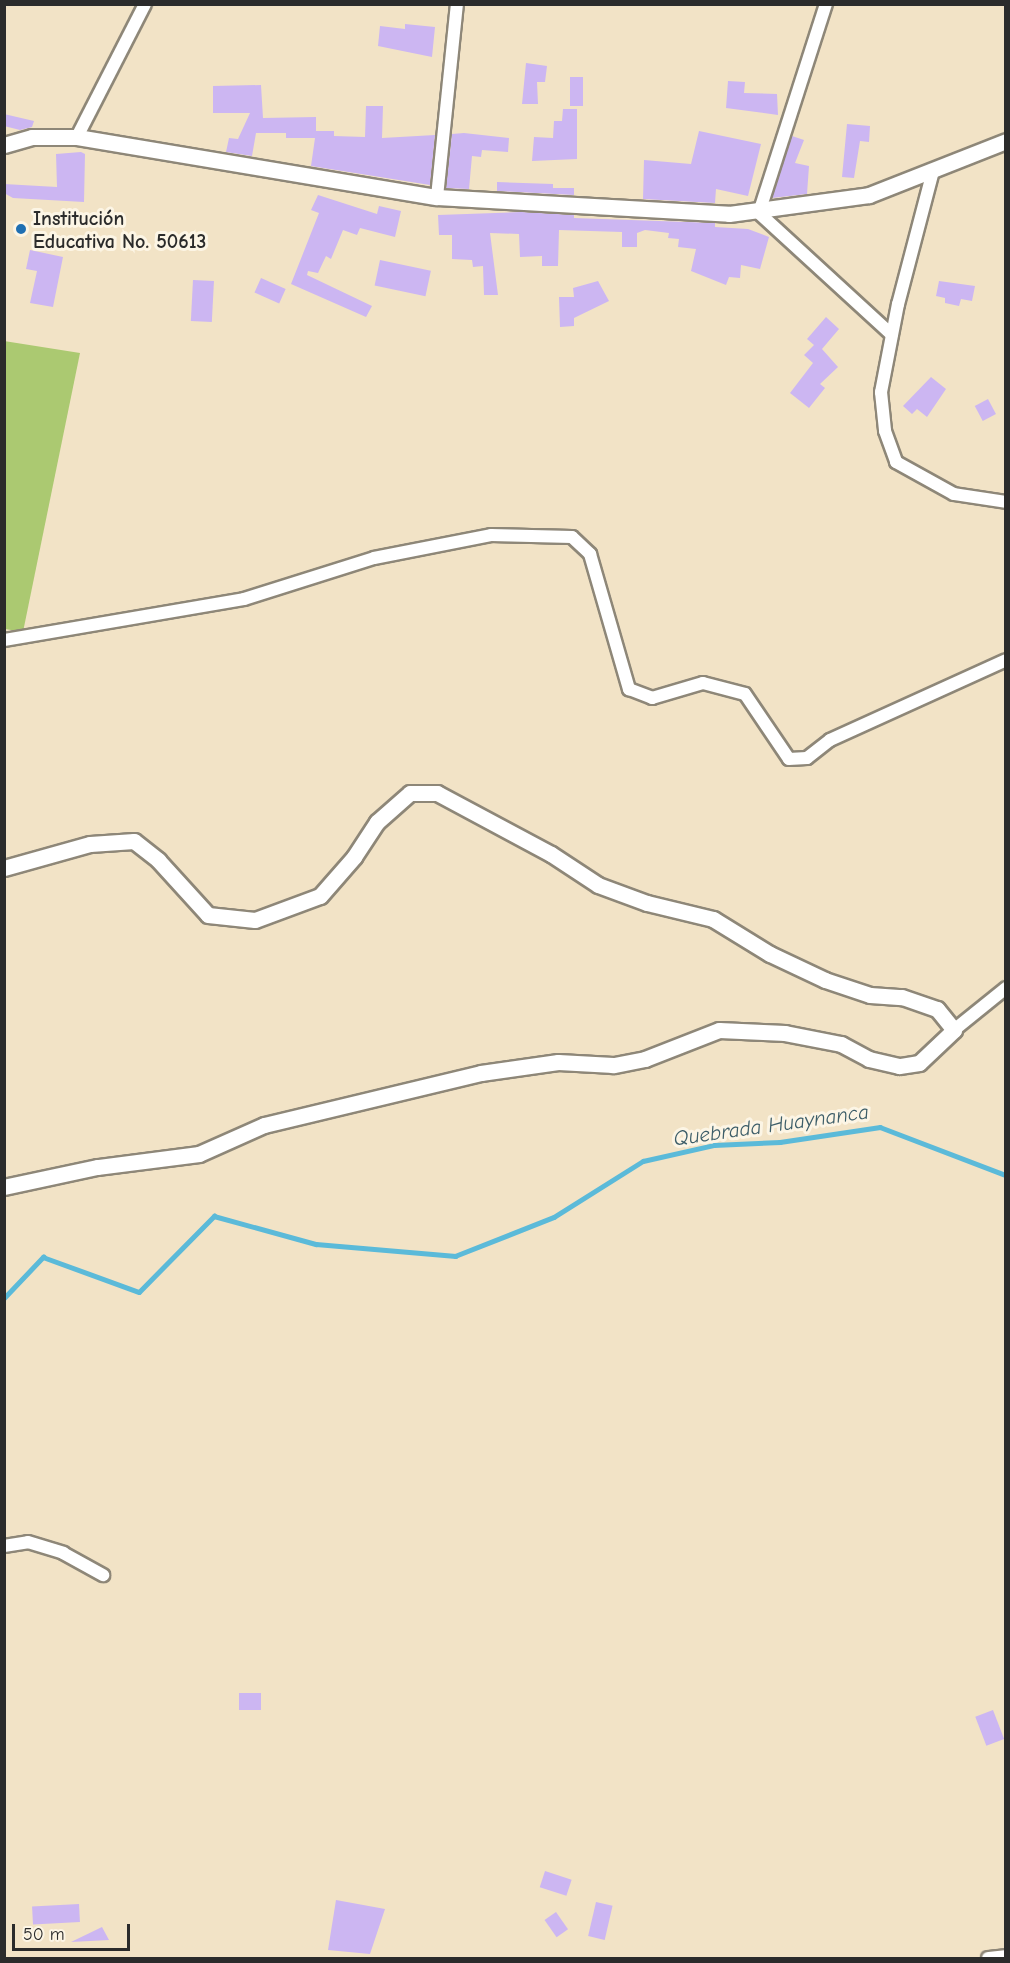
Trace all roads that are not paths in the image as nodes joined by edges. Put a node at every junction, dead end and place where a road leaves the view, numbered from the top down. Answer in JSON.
{"nodes":[{"id":1,"x":145,"y":4,"type":"edge"},
{"id":2,"x":457,"y":4,"type":"edge"},
{"id":3,"x":826,"y":4,"type":"edge"},
{"id":4,"x":77,"y":137,"type":"junction"},
{"id":5,"x":1005,"y":141,"type":"edge"},
{"id":6,"x":4,"y":145,"type":"edge"},
{"id":7,"x":933,"y":171,"type":"junction"},
{"id":8,"x":437,"y":197,"type":"junction"},
{"id":9,"x":759,"y":213,"type":"junction"},
{"id":10,"x":892,"y":335,"type":"junction"},
{"id":11,"x":1005,"y":502,"type":"edge"},
{"id":12,"x":4,"y":640,"type":"edge"},
{"id":13,"x":1005,"y":660,"type":"edge"},
{"id":14,"x":4,"y":868,"type":"edge"},
{"id":15,"x":1005,"y":988,"type":"edge"},
{"id":16,"x":954,"y":1030,"type":"junction"},
{"id":17,"x":4,"y":1187,"type":"edge"},
{"id":18,"x":4,"y":1545,"type":"edge"},
{"id":19,"x":103,"y":1575,"type":"dead end"},
{"id":20,"x":1005,"y":1956,"type":"edge"},
{"id":21,"x":988,"y":1959,"type":"edge"}],
"edges":[{"from":1,"to":4,"type":"street"},
{"from":2,"to":8,"type":"street"},
{"from":3,"to":9,"type":"street"},
{"from":4,"to":6,"type":"street"},
{"from":4,"to":8,"type":"street"},
{"from":5,"to":7,"type":"street"},
{"from":7,"to":9,"type":"street"},
{"from":7,"to":10,"type":"street"},
{"from":8,"to":9,"type":"street"},
{"from":9,"to":10,"type":"street"},
{"from":10,"to":11,"type":"street"},
{"from":12,"to":13,"type":"street"},
{"from":14,"to":16,"type":"street"},
{"from":15,"to":16,"type":"street"},
{"from":16,"to":17,"type":"street"},
{"from":18,"to":19,"type":"street"},
{"from":20,"to":21,"type":"street"}]}
